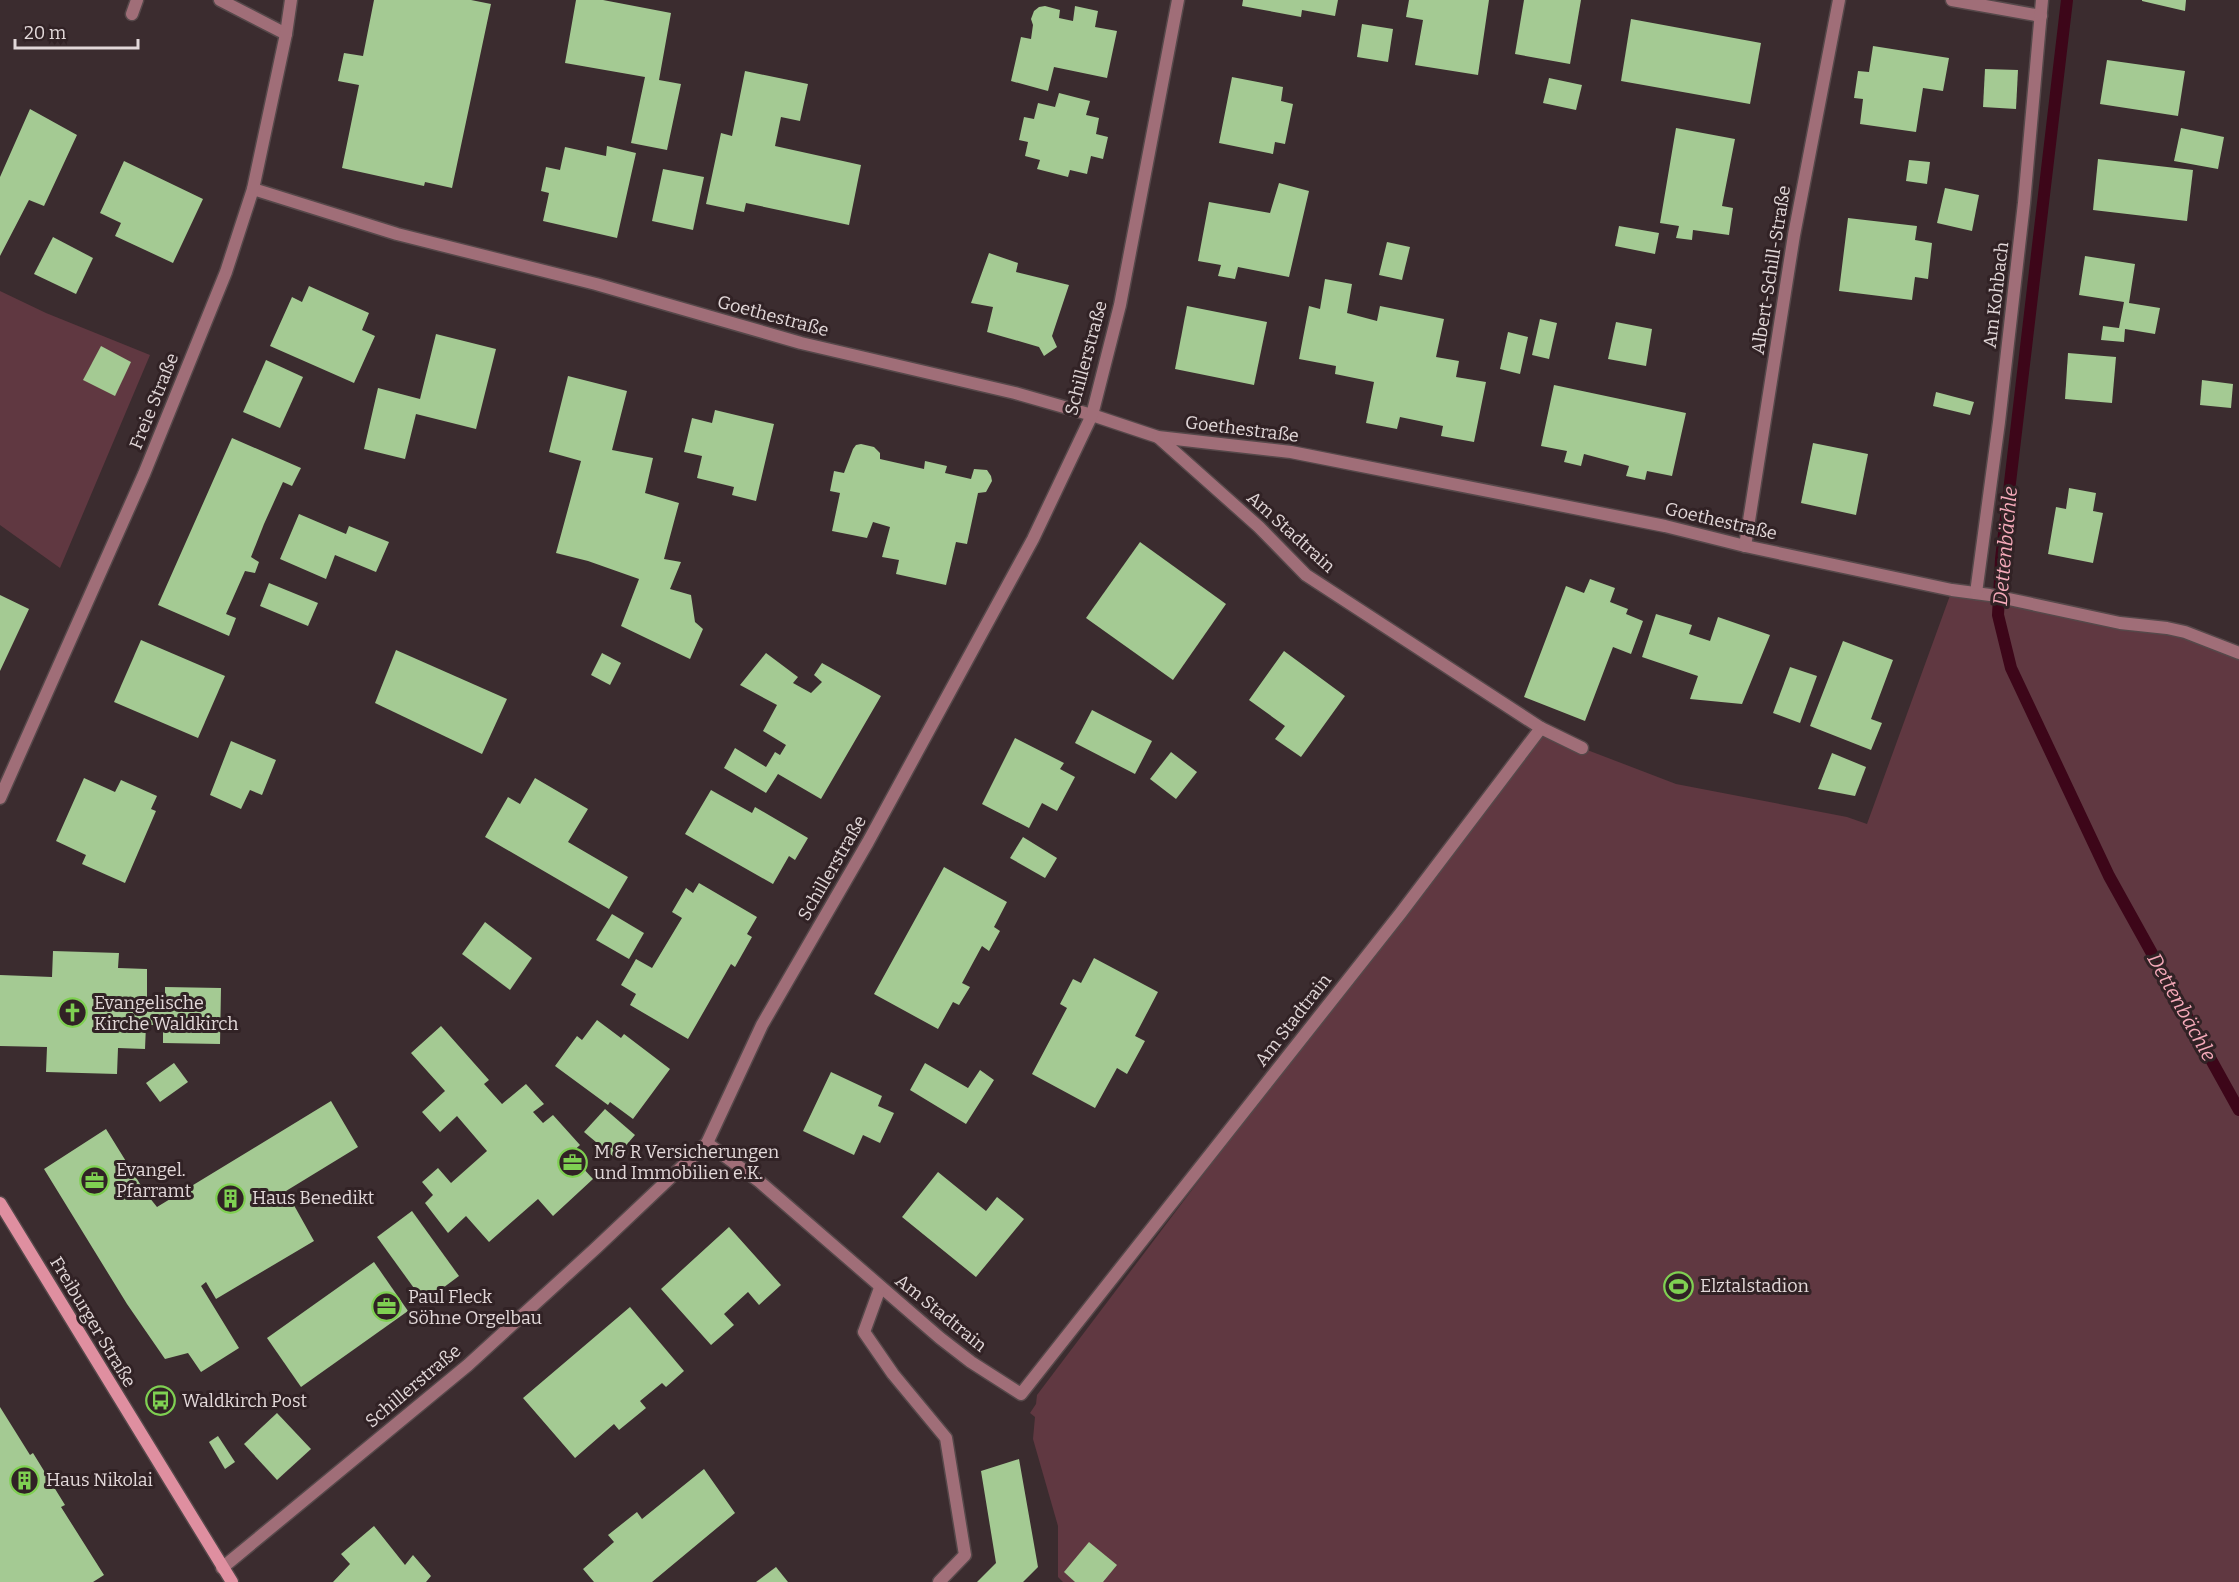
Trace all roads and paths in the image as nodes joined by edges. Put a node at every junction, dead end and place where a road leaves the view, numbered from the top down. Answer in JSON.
{"nodes":[{"id":1,"x":137,"y":0,"type":"edge"},
{"id":2,"x":220,"y":0,"type":"edge"},
{"id":3,"x":291,"y":0,"type":"edge"},
{"id":4,"x":1178,"y":0,"type":"edge"},
{"id":5,"x":1839,"y":0,"type":"edge"},
{"id":6,"x":1952,"y":0,"type":"edge"},
{"id":7,"x":2042,"y":0,"type":"edge"},
{"id":8,"x":132,"y":14,"type":"dead end"},
{"id":9,"x":2041,"y":16,"type":"junction"},
{"id":10,"x":286,"y":34,"type":"junction"},
{"id":11,"x":253,"y":189,"type":"junction"},
{"id":12,"x":1092,"y":415,"type":"junction"},
{"id":13,"x":1158,"y":437,"type":"junction"},
{"id":14,"x":1744,"y":546,"type":"junction"},
{"id":15,"x":1976,"y":593,"type":"junction"},
{"id":16,"x":2239,"y":653,"type":"edge"},
{"id":17,"x":1541,"y":728,"type":"junction"},
{"id":18,"x":1582,"y":748,"type":"dead end"},
{"id":19,"x":0,"y":798,"type":"edge"},
{"id":20,"x":707,"y":1143,"type":"junction"},
{"id":21,"x":0,"y":1203,"type":"edge"},
{"id":22,"x":880,"y":1288,"type":"junction"},
{"id":23,"x":222,"y":1568,"type":"junction"},
{"id":24,"x":232,"y":1582,"type":"edge"},
{"id":25,"x":939,"y":1582,"type":"edge"}],
"edges":[{"from":1,"to":8,"type":"street"},
{"from":2,"to":10,"type":"street"},
{"from":3,"to":10,"type":"street","name":"Freie Straße"},
{"from":4,"to":12,"type":"street","name":"Schillerstraße"},
{"from":5,"to":14,"type":"street","name":"Albert-Schill-Straße"},
{"from":6,"to":9,"type":"street"},
{"from":7,"to":9,"type":"street","name":"Am Kohbach"},
{"from":9,"to":15,"type":"street","name":"Am Kohbach"},
{"from":10,"to":11,"type":"street","name":"Freie Straße"},
{"from":11,"to":12,"type":"street","name":"Goethestraße"},
{"from":11,"to":19,"type":"street","name":"Freie Straße"},
{"from":12,"to":13,"type":"street","name":"Goethestraße"},
{"from":12,"to":20,"type":"street","name":"Schillerstraße"},
{"from":13,"to":14,"type":"street","name":"Goethestraße"},
{"from":13,"to":17,"type":"street","name":"Am Stadtrain"},
{"from":14,"to":15,"type":"street","name":"Goethestraße"},
{"from":15,"to":16,"type":"street","name":"Goethestraße"},
{"from":17,"to":18,"type":"street"},
{"from":17,"to":22,"type":"street","name":"Am Stadtrain"},
{"from":20,"to":22,"type":"street","name":"Am Stadtrain"},
{"from":20,"to":23,"type":"street","name":"Schillerstraße"},
{"from":21,"to":23,"type":"street","name":"Freiburger Straße"},
{"from":22,"to":25,"type":"street"},
{"from":23,"to":24,"type":"street","name":"Freiburger Straße"}]}
